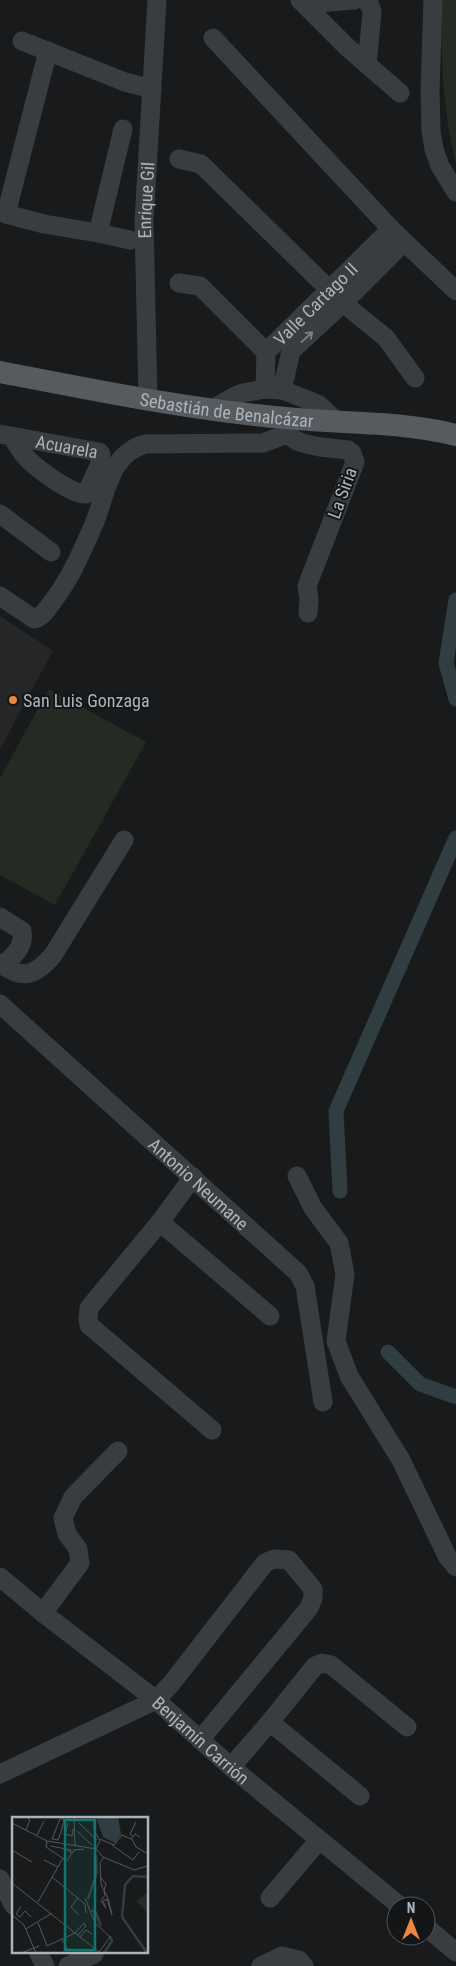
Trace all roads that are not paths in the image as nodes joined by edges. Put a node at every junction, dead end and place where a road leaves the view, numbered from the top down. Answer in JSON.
{"nodes":[{"id":1,"x":157,"y":0,"type":"edge"},
{"id":2,"x":364,"y":0,"type":"edge"},
{"id":3,"x":434,"y":0,"type":"edge"},
{"id":4,"x":302,"y":2,"type":"edge"},
{"id":5,"x":213,"y":38,"type":"dead end"},
{"id":6,"x":22,"y":41,"type":"dead end"},
{"id":7,"x":48,"y":51,"type":"junction"},
{"id":8,"x":367,"y":65,"type":"junction"},
{"id":9,"x":152,"y":90,"type":"junction"},
{"id":10,"x":400,"y":93,"type":"dead end"},
{"id":11,"x":123,"y":129,"type":"dead end"},
{"id":12,"x":179,"y":159,"type":"dead end"},
{"id":13,"x":456,"y":192,"type":"edge"},
{"id":14,"x":3,"y":214,"type":"edge"},
{"id":15,"x":98,"y":233,"type":"junction"},
{"id":16,"x":397,"y":236,"type":"junction"},
{"id":17,"x":130,"y":240,"type":"dead end"},
{"id":18,"x":179,"y":284,"type":"dead end"},
{"id":19,"x":330,"y":290,"type":"junction"},
{"id":20,"x":456,"y":291,"type":"edge"},
{"id":21,"x":343,"y":303,"type":"junction"},
{"id":22,"x":266,"y":352,"type":"junction"},
{"id":23,"x":0,"y":372,"type":"edge"},
{"id":24,"x":415,"y":378,"type":"dead end"},
{"id":25,"x":273,"y":389,"type":"junction"},
{"id":26,"x":148,"y":400,"type":"junction"},
{"id":27,"x":213,"y":409,"type":"junction"},
{"id":28,"x":336,"y":421,"type":"junction"},
{"id":29,"x":287,"y":426,"type":"junction"},
{"id":30,"x":456,"y":435,"type":"edge"},
{"id":31,"x":0,"y":514,"type":"edge"},
{"id":32,"x":51,"y":552,"type":"dead end"},
{"id":33,"x":0,"y":596,"type":"edge"},
{"id":34,"x":308,"y":614,"type":"dead end"},
{"id":35,"x":124,"y":840,"type":"dead end"},
{"id":36,"x":0,"y":917,"type":"edge"},
{"id":37,"x":2,"y":964,"type":"edge"},
{"id":38,"x":0,"y":1004,"type":"edge"},
{"id":39,"x":297,"y":1176,"type":"dead end"},
{"id":40,"x":194,"y":1177,"type":"junction"},
{"id":41,"x":160,"y":1222,"type":"junction"},
{"id":42,"x":270,"y":1316,"type":"dead end"},
{"id":43,"x":323,"y":1402,"type":"dead end"},
{"id":44,"x":212,"y":1430,"type":"dead end"},
{"id":45,"x":118,"y":1451,"type":"dead end"},
{"id":46,"x":456,"y":1567,"type":"edge"},
{"id":47,"x":0,"y":1577,"type":"edge"},
{"id":48,"x":43,"y":1613,"type":"junction"},
{"id":49,"x":156,"y":1700,"type":"junction"},
{"id":50,"x":270,"y":1722,"type":"junction"},
{"id":51,"x":407,"y":1727,"type":"dead end"},
{"id":52,"x":200,"y":1740,"type":"junction"},
{"id":53,"x":231,"y":1767,"type":"junction"},
{"id":54,"x":0,"y":1774,"type":"edge"},
{"id":55,"x":360,"y":1796,"type":"dead end"},
{"id":56,"x":319,"y":1840,"type":"junction"},
{"id":57,"x":0,"y":1879,"type":"edge"},
{"id":58,"x":388,"y":1896,"type":"edge"},
{"id":59,"x":270,"y":1898,"type":"dead end"},
{"id":60,"x":12,"y":1902,"type":"edge"},
{"id":61,"x":436,"y":1935,"type":"edge"},
{"id":62,"x":456,"y":1952,"type":"edge"},
{"id":63,"x":39,"y":1954,"type":"edge"},
{"id":64,"x":94,"y":1954,"type":"dead end"},
{"id":65,"x":45,"y":1966,"type":"edge"},
{"id":66,"x":68,"y":1966,"type":"edge"},
{"id":67,"x":261,"y":1966,"type":"edge"},
{"id":68,"x":304,"y":1966,"type":"edge"}],
"edges":[{"from":1,"to":9,"type":"street","name":"Enrique Gil"},
{"from":2,"to":4,"type":"street"},
{"from":2,"to":8,"type":"street"},
{"from":3,"to":13,"type":"street"},
{"from":4,"to":8,"type":"street"},
{"from":5,"to":16,"type":"street"},
{"from":6,"to":7,"type":"street"},
{"from":7,"to":9,"type":"street"},
{"from":7,"to":14,"type":"street"},
{"from":8,"to":10,"type":"street"},
{"from":9,"to":26,"type":"street","name":"Enrique Gil"},
{"from":11,"to":15,"type":"street"},
{"from":12,"to":19,"type":"street"},
{"from":14,"to":15,"type":"street"},
{"from":15,"to":17,"type":"street"},
{"from":16,"to":19,"type":"street","name":"Valle Cartago II"},
{"from":16,"to":20,"type":"street"},
{"from":16,"to":21,"type":"street","name":"Valle Cartago II"},
{"from":18,"to":22,"type":"street"},
{"from":19,"to":21,"type":"street"},
{"from":19,"to":22,"type":"street","name":"Valle Cartago II"},
{"from":21,"to":24,"type":"street"},
{"from":25,"to":21,"type":"street","name":"Valle Cartago II","one_way":true},
{"from":22,"to":25,"type":"street","name":"Valle Cartago II"},
{"from":23,"to":26,"type":"main road","name":"Sebastián de Benalcázar"},
{"from":25,"to":27,"type":"street"},
{"from":25,"to":28,"type":"street"},
{"from":26,"to":27,"type":"main road","name":"Sebastián de Benalcázar"},
{"from":27,"to":29,"type":"main road","name":"Sebastián de Benalcázar"},
{"from":28,"to":29,"type":"main road","name":"Sebastián de Benalcázar"},
{"from":28,"to":30,"type":"main road","name":"Sebastián de Benalcázar"},
{"from":29,"to":33,"type":"street"},
{"from":29,"to":34,"type":"street","name":"La Siria"},
{"from":31,"to":32,"type":"street"},
{"from":35,"to":37,"type":"street"},
{"from":36,"to":37,"type":"street"},
{"from":38,"to":40,"type":"street","name":"Antonio Neumane"},
{"from":39,"to":46,"type":"street"},
{"from":40,"to":41,"type":"street"},
{"from":40,"to":43,"type":"street","name":"Antonio Neumane"},
{"from":41,"to":42,"type":"street"},
{"from":41,"to":44,"type":"street"},
{"from":45,"to":48,"type":"street"},
{"from":47,"to":48,"type":"street","name":"Benjamín Carrión"},
{"from":48,"to":49,"type":"street","name":"Benjamín Carrión"},
{"from":49,"to":52,"type":"street","name":"Benjamín Carrión"},
{"from":49,"to":52,"type":"street"},
{"from":49,"to":54,"type":"street"},
{"from":50,"to":51,"type":"street"},
{"from":50,"to":53,"type":"street"},
{"from":50,"to":55,"type":"street"},
{"from":52,"to":53,"type":"street","name":"Benjamín Carrión"},
{"from":53,"to":56,"type":"street","name":"Benjamín Carrión"},
{"from":56,"to":58,"type":"street","name":"Benjamín Carrión"},
{"from":56,"to":59,"type":"street"},
{"from":57,"to":60,"type":"street"},
{"from":61,"to":62,"type":"street"},
{"from":63,"to":65,"type":"street"},
{"from":64,"to":66,"type":"street"},
{"from":67,"to":68,"type":"street"}]}
